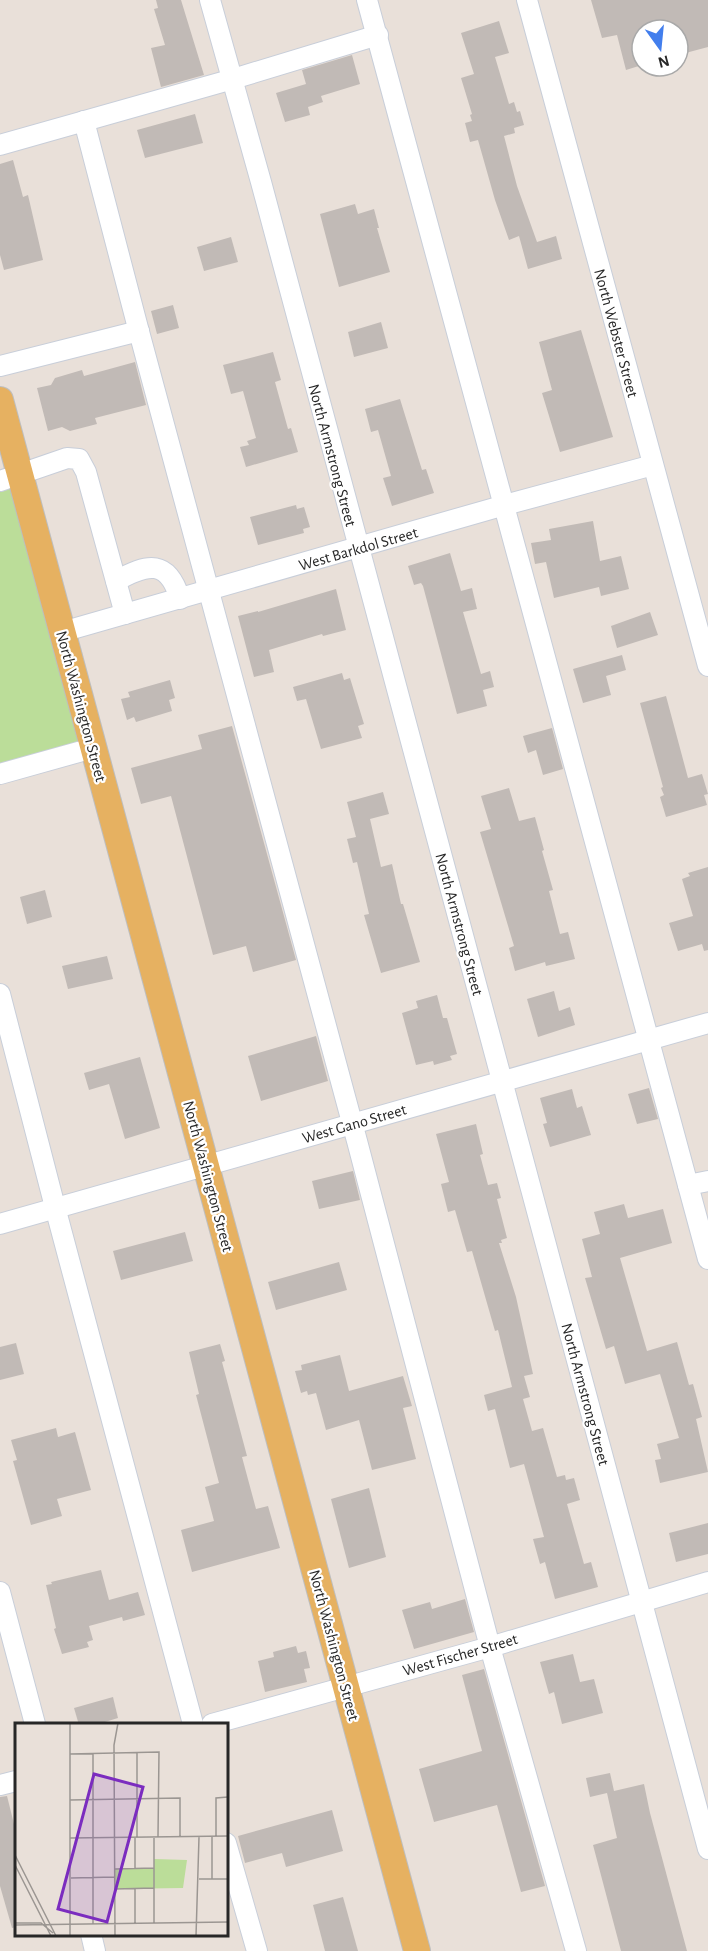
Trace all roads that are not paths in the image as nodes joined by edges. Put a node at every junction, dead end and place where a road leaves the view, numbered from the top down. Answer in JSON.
{"nodes":[{"id":1,"x":210,"y":0,"type":"edge"},
{"id":2,"x":367,"y":0,"type":"edge"},
{"id":3,"x":527,"y":0,"type":"edge"},
{"id":4,"x":378,"y":35,"type":"junction"},
{"id":5,"x":232,"y":79,"type":"junction"},
{"id":6,"x":84,"y":121,"type":"junction"},
{"id":7,"x":0,"y":145,"type":"edge"},
{"id":8,"x":139,"y":331,"type":"junction"},
{"id":9,"x":0,"y":366,"type":"edge"},
{"id":10,"x":0,"y":400,"type":"edge"},
{"id":11,"x":653,"y":465,"type":"junction"},
{"id":12,"x":10,"y":478,"type":"edge"},
{"id":13,"x":505,"y":505,"type":"junction"},
{"id":14,"x":358,"y":548,"type":"junction"},
{"id":15,"x":116,"y":581,"type":"junction"},
{"id":16,"x":209,"y":591,"type":"junction"},
{"id":17,"x":180,"y":599,"type":"junction"},
{"id":18,"x":124,"y":614,"type":"junction"},
{"id":19,"x":62,"y":632,"type":"junction"},
{"id":20,"x":708,"y":666,"type":"edge"},
{"id":21,"x":93,"y":748,"type":"junction"},
{"id":22,"x":0,"y":774,"type":"edge"},
{"id":23,"x":0,"y":994,"type":"edge"},
{"id":24,"x":708,"y":1023,"type":"edge"},
{"id":25,"x":649,"y":1040,"type":"junction"},
{"id":26,"x":502,"y":1081,"type":"junction"},
{"id":27,"x":352,"y":1123,"type":"junction"},
{"id":28,"x":206,"y":1166,"type":"junction"},
{"id":29,"x":708,"y":1181,"type":"edge"},
{"id":30,"x":688,"y":1185,"type":"junction"},
{"id":31,"x":55,"y":1207,"type":"junction"},
{"id":32,"x":0,"y":1224,"type":"edge"},
{"id":33,"x":708,"y":1258,"type":"edge"},
{"id":34,"x":708,"y":1582,"type":"edge"},
{"id":35,"x":0,"y":1592,"type":"edge"},
{"id":36,"x":642,"y":1600,"type":"junction"},
{"id":37,"x":490,"y":1647,"type":"junction"},
{"id":38,"x":346,"y":1686,"type":"junction"},
{"id":39,"x":34,"y":1723,"type":"edge"},
{"id":40,"x":192,"y":1723,"type":"edge"},
{"id":41,"x":219,"y":1723,"type":"edge"},
{"id":42,"x":15,"y":1781,"type":"edge"},
{"id":43,"x":0,"y":1785,"type":"edge"},
{"id":44,"x":708,"y":1849,"type":"edge"},
{"id":45,"x":228,"y":1850,"type":"edge"},
{"id":46,"x":91,"y":1936,"type":"edge"},
{"id":47,"x":95,"y":1951,"type":"edge"},
{"id":48,"x":257,"y":1951,"type":"edge"},
{"id":49,"x":417,"y":1951,"type":"edge"},
{"id":50,"x":576,"y":1951,"type":"edge"}],
"edges":[{"from":1,"to":5,"type":"street","name":"North Armstrong Street"},
{"from":2,"to":4,"type":"street"},
{"from":3,"to":11,"type":"street","name":"North Webster Street"},
{"from":4,"to":5,"type":"street"},
{"from":4,"to":13,"type":"street"},
{"from":5,"to":6,"type":"street"},
{"from":5,"to":14,"type":"street","name":"North Armstrong Street"},
{"from":6,"to":7,"type":"street"},
{"from":6,"to":8,"type":"street"},
{"from":8,"to":9,"type":"street"},
{"from":8,"to":16,"type":"street"},
{"from":10,"to":12,"type":"main road","name":"North Washington Street"},
{"from":11,"to":13,"type":"street","name":"West Barkdol Street"},
{"from":11,"to":20,"type":"street","name":"North Webster Street"},
{"from":12,"to":15,"type":"street"},
{"from":12,"to":19,"type":"main road","name":"North Washington Street"},
{"from":13,"to":14,"type":"street","name":"West Barkdol Street"},
{"from":13,"to":25,"type":"street"},
{"from":14,"to":16,"type":"street","name":"West Barkdol Street"},
{"from":14,"to":26,"type":"street","name":"North Armstrong Street"},
{"from":15,"to":17,"type":"street"},
{"from":15,"to":18,"type":"street"},
{"from":16,"to":17,"type":"street","name":"West Barkdol Street"},
{"from":16,"to":27,"type":"street"},
{"from":17,"to":18,"type":"street","name":"West Barkdol Street"},
{"from":18,"to":19,"type":"street","name":"West Barkdol Street"},
{"from":19,"to":21,"type":"main road","name":"North Washington Street"},
{"from":21,"to":22,"type":"street"},
{"from":21,"to":28,"type":"main road","name":"North Washington Street"},
{"from":23,"to":31,"type":"street"},
{"from":24,"to":25,"type":"street","name":"West Gano Street"},
{"from":25,"to":26,"type":"street","name":"West Gano Street"},
{"from":25,"to":30,"type":"street"},
{"from":26,"to":27,"type":"street","name":"West Gano Street"},
{"from":26,"to":36,"type":"street","name":"North Armstrong Street"},
{"from":27,"to":28,"type":"street","name":"West Gano Street"},
{"from":27,"to":37,"type":"street"},
{"from":28,"to":31,"type":"street","name":"West Gano Street"},
{"from":28,"to":38,"type":"main road","name":"North Washington Street"},
{"from":29,"to":30,"type":"street"},
{"from":30,"to":33,"type":"street"},
{"from":31,"to":32,"type":"street","name":"West Gano Street"},
{"from":31,"to":40,"type":"street"},
{"from":34,"to":36,"type":"street","name":"West Fischer Street"},
{"from":35,"to":39,"type":"street"},
{"from":36,"to":37,"type":"street","name":"West Fischer Street"},
{"from":36,"to":44,"type":"street","name":"North Armstrong Street"},
{"from":37,"to":38,"type":"street","name":"West Fischer Street"},
{"from":37,"to":50,"type":"street"},
{"from":38,"to":41,"type":"street","name":"West Fischer Street"},
{"from":38,"to":49,"type":"main road","name":"North Washington Street"},
{"from":42,"to":43,"type":"street"},
{"from":45,"to":48,"type":"street"},
{"from":46,"to":47,"type":"street"}]}
